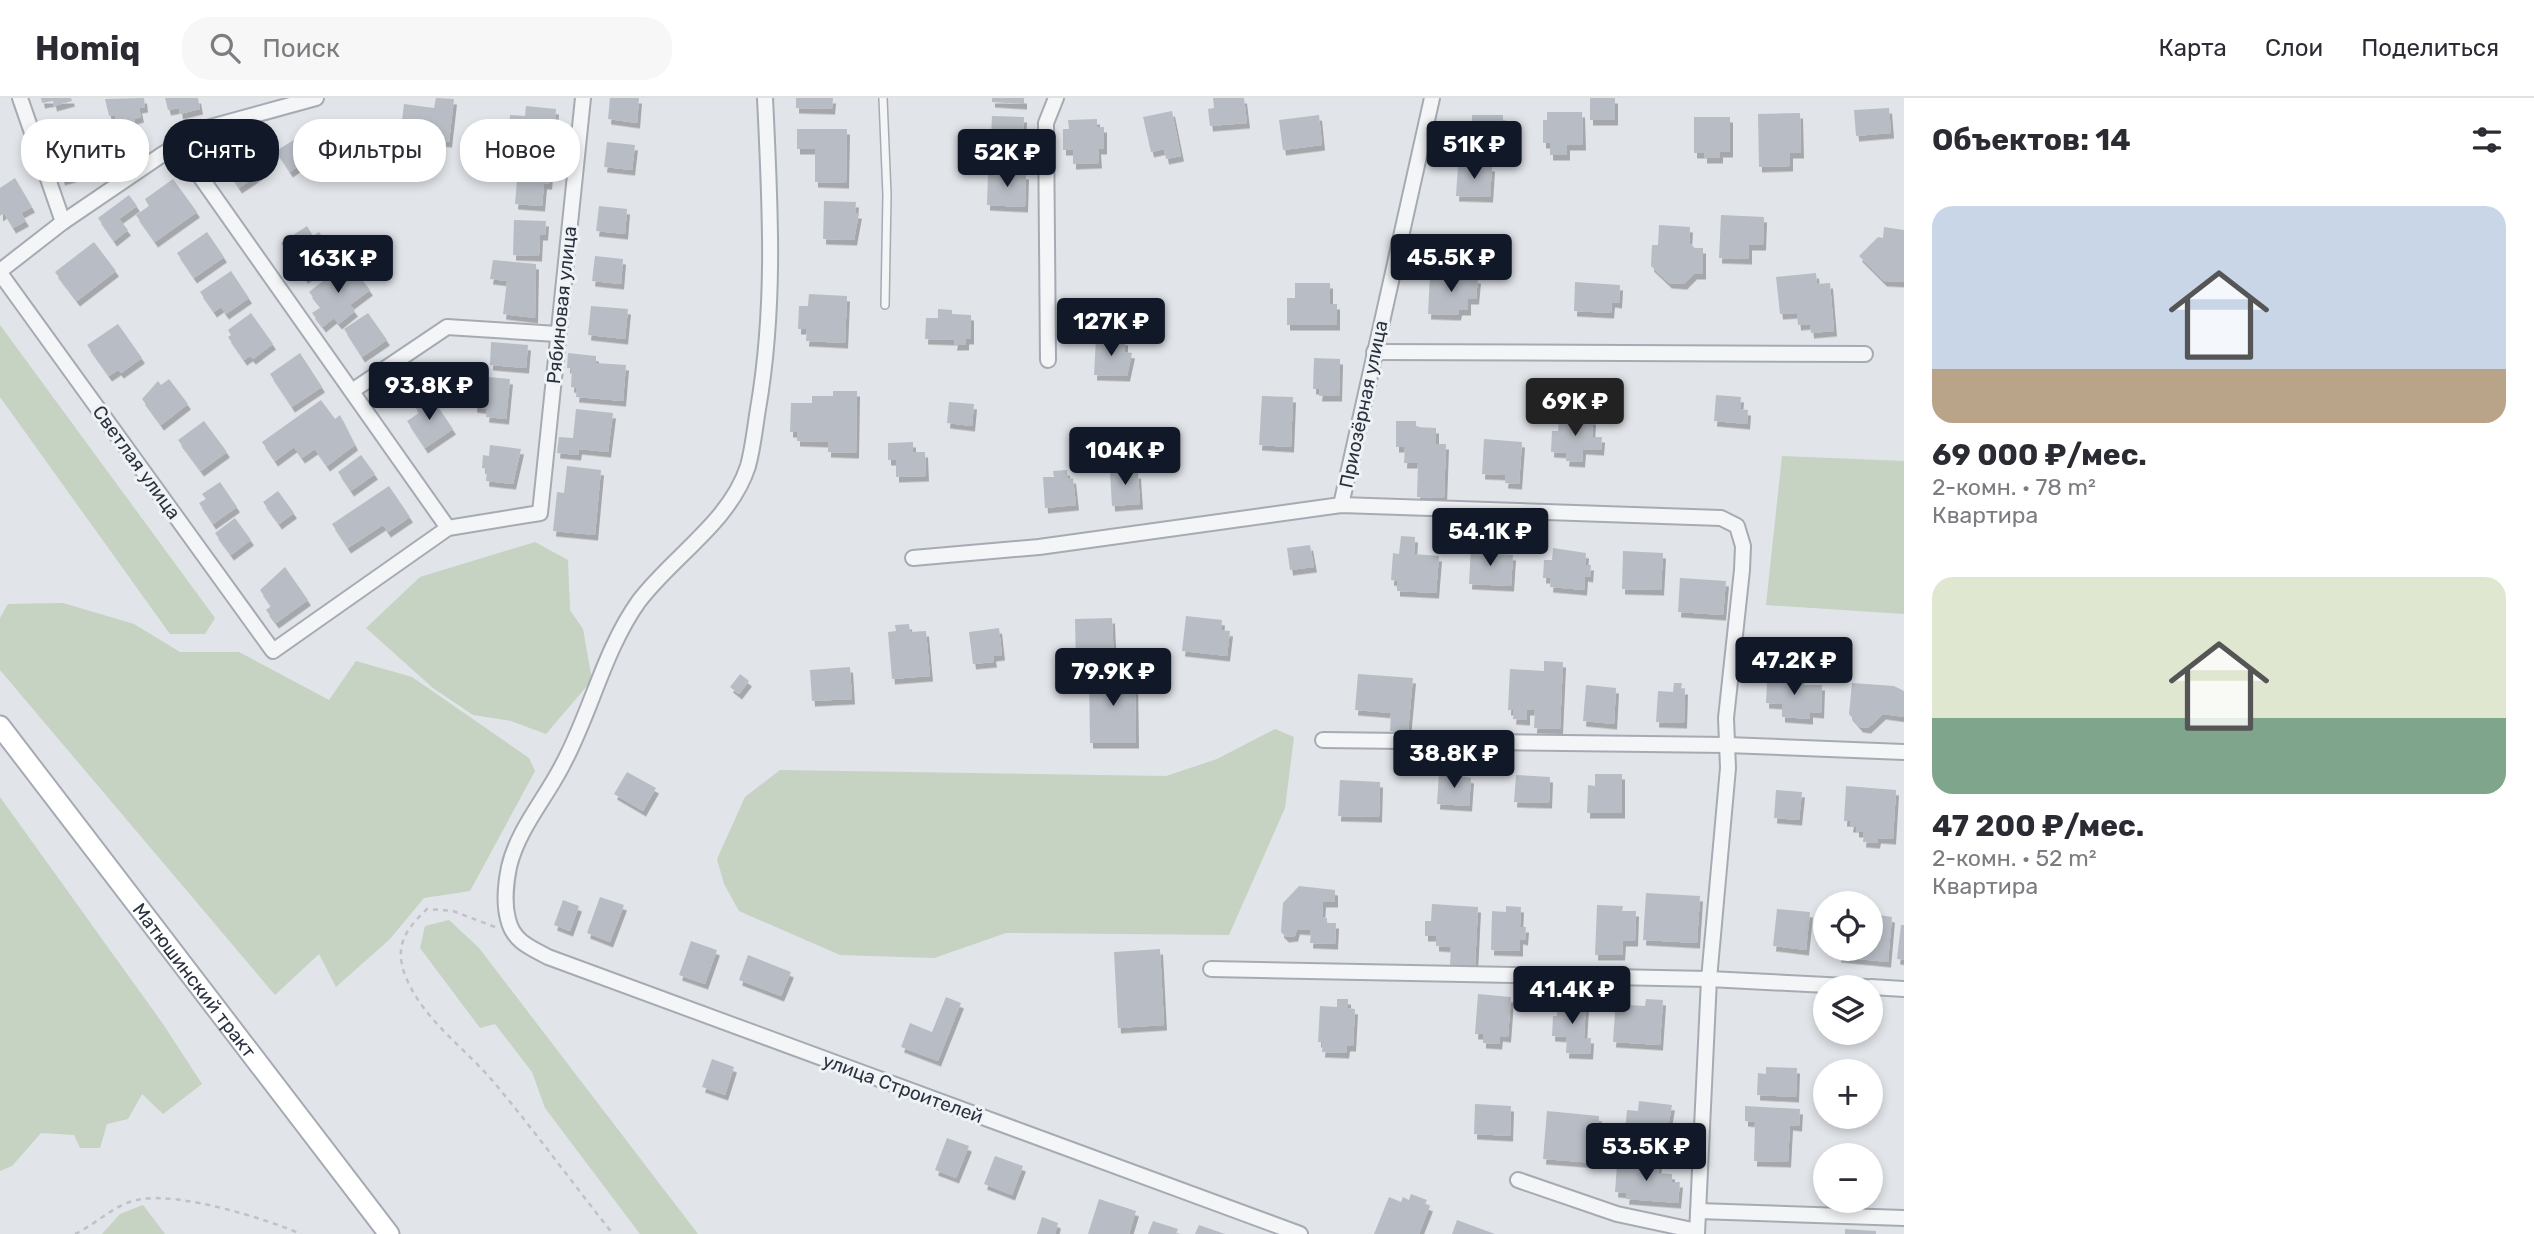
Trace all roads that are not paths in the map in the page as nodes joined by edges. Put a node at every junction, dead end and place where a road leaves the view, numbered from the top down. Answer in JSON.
{"nodes":[{"id":1,"x":20,"y":98,"type":"edge"},
{"id":2,"x":316,"y":98,"type":"edge"},
{"id":3,"x":583,"y":98,"type":"edge"},
{"id":4,"x":765,"y":98,"type":"edge"},
{"id":5,"x":883,"y":98,"type":"edge"},
{"id":6,"x":1056,"y":98,"type":"edge"},
{"id":7,"x":1433,"y":98,"type":"edge"},
{"id":8,"x":240,"y":119,"type":"edge"},
{"id":9,"x":163,"y":155,"type":"edge"},
{"id":10,"x":204,"y":182,"type":"edge"},
{"id":11,"x":63,"y":222,"type":"junction"},
{"id":12,"x":0,"y":272,"type":"edge"},
{"id":13,"x":885,"y":304,"type":"dead end"},
{"id":14,"x":557,"y":334,"type":"junction"},
{"id":15,"x":1374,"y":352,"type":"junction"},
{"id":16,"x":1865,"y":354,"type":"dead end"},
{"id":17,"x":1048,"y":360,"type":"dead end"},
{"id":18,"x":352,"y":391,"type":"junction"},
{"id":19,"x":1341,"y":505,"type":"junction"},
{"id":20,"x":448,"y":528,"type":"junction"},
{"id":21,"x":913,"y":558,"type":"dead end"},
{"id":22,"x":0,"y":726,"type":"edge"},
{"id":23,"x":1323,"y":740,"type":"dead end"},
{"id":24,"x":1727,"y":745,"type":"junction"},
{"id":25,"x":1904,"y":752,"type":"edge"},
{"id":26,"x":1211,"y":969,"type":"dead end"},
{"id":27,"x":1709,"y":979,"type":"junction"},
{"id":28,"x":1813,"y":984,"type":"edge"},
{"id":29,"x":1883,"y":988,"type":"edge"},
{"id":30,"x":1904,"y":989,"type":"edge"},
{"id":31,"x":1518,"y":1180,"type":"dead end"},
{"id":32,"x":1698,"y":1211,"type":"junction"},
{"id":33,"x":1904,"y":1218,"type":"edge"},
{"id":34,"x":1697,"y":1232,"type":"edge"},
{"id":35,"x":389,"y":1234,"type":"edge"},
{"id":36,"x":1300,"y":1234,"type":"edge"}],
"edges":[{"from":1,"to":11,"type":"street"},
{"from":2,"to":8,"type":"street"},
{"from":3,"to":14,"type":"street","name":"Рябиновая улица"},
{"from":4,"to":36,"type":"street","name":"улица Строителей"},
{"from":5,"to":13,"type":"lane"},
{"from":6,"to":17,"type":"street"},
{"from":7,"to":15,"type":"street","name":"Приозёрная улица"},
{"from":9,"to":11,"type":"street"},
{"from":10,"to":18,"type":"street"},
{"from":11,"to":12,"type":"street"},
{"from":12,"to":20,"type":"street","name":"Светлая улица"},
{"from":14,"to":18,"type":"street"},
{"from":14,"to":20,"type":"street","name":"Рябиновая улица"},
{"from":15,"to":16,"type":"street"},
{"from":15,"to":19,"type":"street","name":"Приозёрная улица"},
{"from":18,"to":20,"type":"street"},
{"from":19,"to":21,"type":"street"},
{"from":19,"to":24,"type":"street"},
{"from":22,"to":35,"type":"main road","name":"Матюшинский тракт"},
{"from":23,"to":24,"type":"street"},
{"from":24,"to":25,"type":"street"},
{"from":24,"to":27,"type":"street"},
{"from":26,"to":27,"type":"street"},
{"from":27,"to":28,"type":"street"},
{"from":27,"to":32,"type":"street"},
{"from":29,"to":30,"type":"street"},
{"from":31,"to":34,"type":"street"},
{"from":32,"to":33,"type":"street"},
{"from":32,"to":34,"type":"street"}]}
